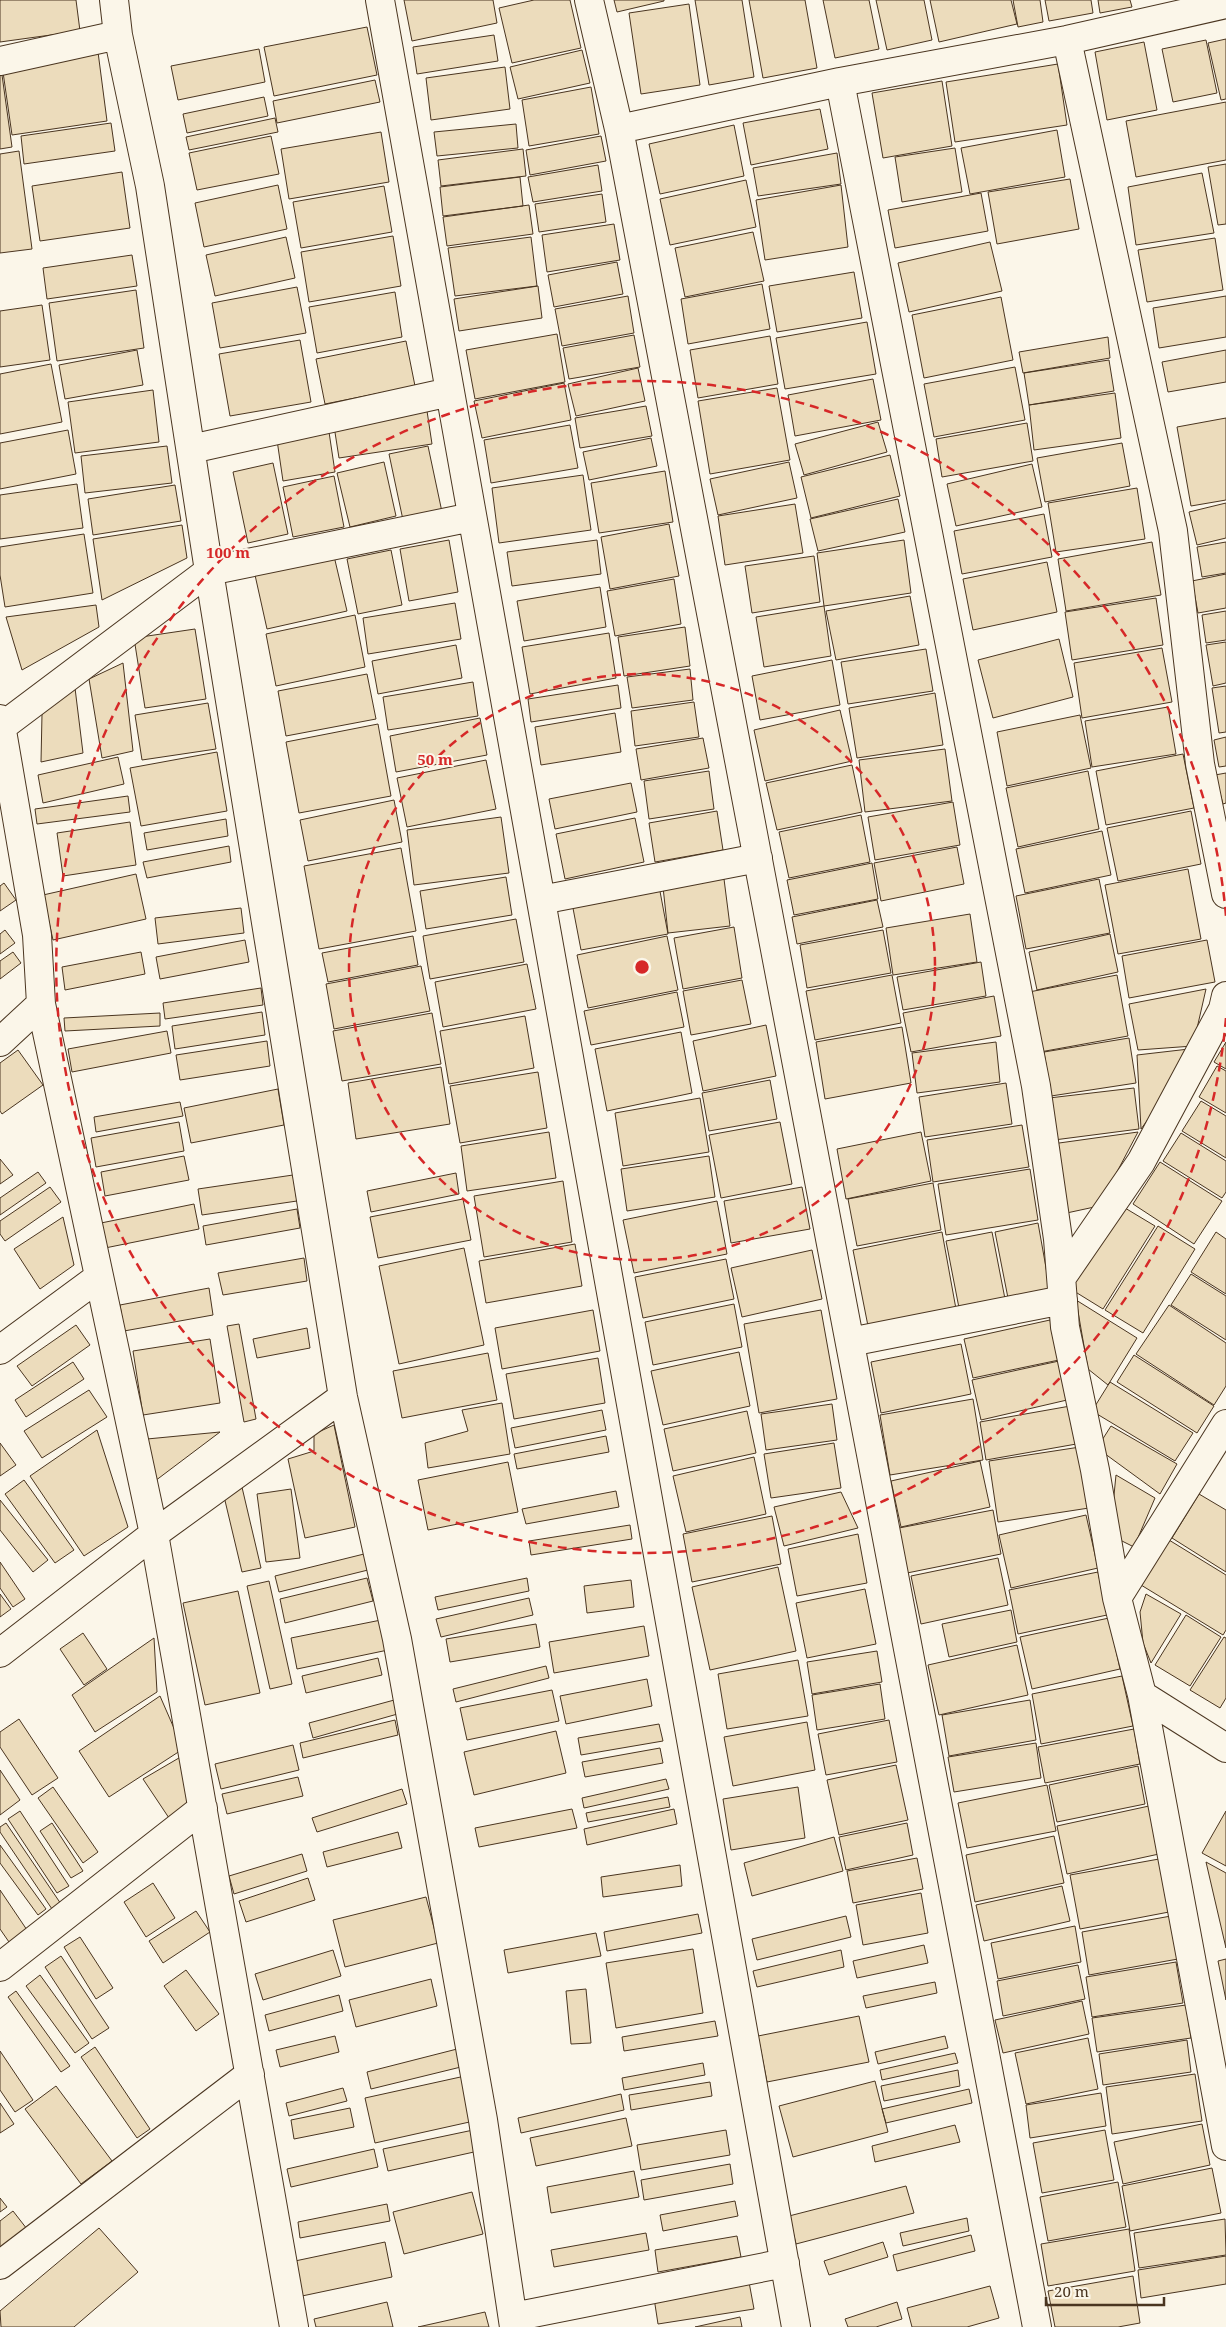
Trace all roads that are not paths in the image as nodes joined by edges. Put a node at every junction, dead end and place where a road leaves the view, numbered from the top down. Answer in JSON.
{"nodes":[{"id":1,"x":114,"y":0,"type":"edge"},
{"id":2,"x":380,"y":0,"type":"edge"},
{"id":3,"x":589,"y":0,"type":"edge"},
{"id":4,"x":1226,"y":4,"type":"edge"},
{"id":5,"x":118,"y":35,"type":"junction"},
{"id":6,"x":1067,"y":40,"type":"junction"},
{"id":7,"x":0,"y":61,"type":"edge"},
{"id":8,"x":840,"y":82,"type":"junction"},
{"id":9,"x":619,"y":129,"type":"junction"},
{"id":10,"x":450,"y":392,"type":"junction"},
{"id":11,"x":191,"y":449,"type":"junction"},
{"id":12,"x":472,"y":517,"type":"junction"},
{"id":13,"x":209,"y":571,"type":"junction"},
{"id":14,"x":0,"y":725,"type":"edge"},
{"id":15,"x":758,"y":858,"type":"junction"},
{"id":16,"x":1226,"y":894,"type":"edge"},
{"id":17,"x":541,"y":900,"type":"junction"},
{"id":18,"x":1226,"y":996,"type":"edge"},
{"id":19,"x":41,"y":1004,"type":"junction"},
{"id":20,"x":0,"y":1042,"type":"edge"},
{"id":21,"x":99,"y":1277,"type":"junction"},
{"id":22,"x":1062,"y":1288,"type":"junction"},
{"id":23,"x":850,"y":1342,"type":"junction"},
{"id":24,"x":0,"y":1350,"type":"edge"},
{"id":25,"x":343,"y":1397,"type":"junction"},
{"id":26,"x":1226,"y":1424,"type":"edge"},
{"id":27,"x":154,"y":1534,"type":"junction"},
{"id":28,"x":1117,"y":1598,"type":"junction"},
{"id":29,"x":0,"y":1653,"type":"edge"},
{"id":30,"x":1142,"y":1695,"type":"junction"},
{"id":31,"x":1226,"y":1748,"type":"edge"},
{"id":32,"x":203,"y":1808,"type":"junction"},
{"id":33,"x":0,"y":1967,"type":"edge"},
{"id":34,"x":250,"y":2074,"type":"junction"},
{"id":35,"x":1226,"y":2146,"type":"edge"},
{"id":36,"x":785,"y":2263,"type":"junction"},
{"id":37,"x":0,"y":2265,"type":"edge"},
{"id":38,"x":514,"y":2322,"type":"edge"},
{"id":39,"x":294,"y":2327,"type":"edge"},
{"id":40,"x":796,"y":2327,"type":"edge"},
{"id":41,"x":1037,"y":2327,"type":"edge"}],
"edges":[{"from":1,"to":5,"type":"street"},
{"from":2,"to":10,"type":"street"},
{"from":3,"to":9,"type":"street"},
{"from":4,"to":6,"type":"street"},
{"from":5,"to":7,"type":"street"},
{"from":5,"to":11,"type":"street"},
{"from":6,"to":8,"type":"street"},
{"from":6,"to":16,"type":"street"},
{"from":8,"to":9,"type":"street"},
{"from":8,"to":22,"type":"street"},
{"from":9,"to":15,"type":"street"},
{"from":10,"to":11,"type":"street"},
{"from":10,"to":12,"type":"street"},
{"from":11,"to":13,"type":"street"},
{"from":12,"to":13,"type":"street"},
{"from":12,"to":17,"type":"street"},
{"from":13,"to":14,"type":"street"},
{"from":13,"to":25,"type":"street"},
{"from":14,"to":19,"type":"street"},
{"from":15,"to":17,"type":"street"},
{"from":15,"to":23,"type":"street"},
{"from":17,"to":36,"type":"street"},
{"from":18,"to":22,"type":"street"},
{"from":19,"to":20,"type":"street"},
{"from":19,"to":21,"type":"street"},
{"from":21,"to":24,"type":"street"},
{"from":21,"to":27,"type":"street"},
{"from":22,"to":23,"type":"street"},
{"from":22,"to":28,"type":"street"},
{"from":23,"to":41,"type":"street"},
{"from":25,"to":27,"type":"street"},
{"from":25,"to":38,"type":"street"},
{"from":26,"to":28,"type":"street"},
{"from":27,"to":29,"type":"street"},
{"from":27,"to":32,"type":"street"},
{"from":28,"to":30,"type":"street"},
{"from":30,"to":31,"type":"street"},
{"from":30,"to":35,"type":"street"},
{"from":32,"to":33,"type":"street"},
{"from":32,"to":34,"type":"street"},
{"from":34,"to":37,"type":"street"},
{"from":34,"to":39,"type":"street"},
{"from":36,"to":38,"type":"street"},
{"from":36,"to":40,"type":"street"}]}
